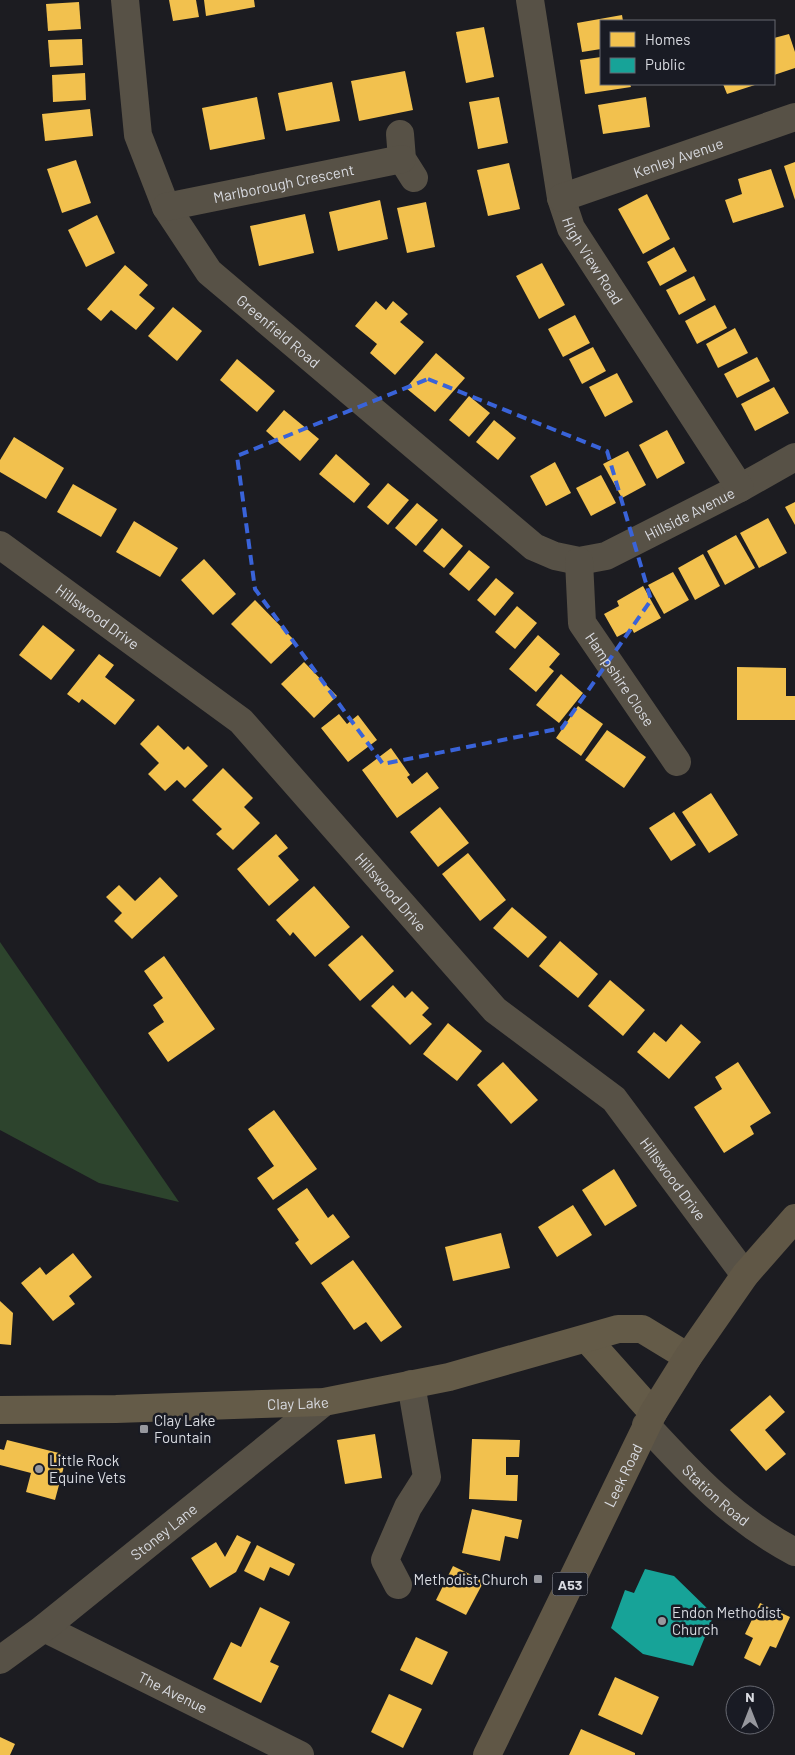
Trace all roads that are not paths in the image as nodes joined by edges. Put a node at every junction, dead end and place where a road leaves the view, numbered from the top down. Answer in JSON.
{"nodes":[{"id":1,"x":125,"y":0,"type":"edge"},
{"id":2,"x":530,"y":0,"type":"edge"},
{"id":3,"x":795,"y":117,"type":"edge"},
{"id":4,"x":405,"y":157,"type":"dead end"},
{"id":5,"x":561,"y":198,"type":"junction"},
{"id":6,"x":166,"y":207,"type":"junction"},
{"id":7,"x":795,"y":457,"type":"edge"},
{"id":8,"x":740,"y":488,"type":"junction"},
{"id":9,"x":0,"y":545,"type":"edge"},
{"id":10,"x":579,"y":561,"type":"junction"},
{"id":11,"x":677,"y":762,"type":"dead end"},
{"id":12,"x":795,"y":1218,"type":"edge"},
{"id":13,"x":745,"y":1276,"type":"junction"},
{"id":14,"x":587,"y":1339,"type":"junction"},
{"id":15,"x":688,"y":1358,"type":"junction"},
{"id":16,"x":411,"y":1384,"type":"junction"},
{"id":17,"x":324,"y":1402,"type":"junction"},
{"id":18,"x":0,"y":1410,"type":"edge"},
{"id":19,"x":649,"y":1419,"type":"junction"},
{"id":20,"x":795,"y":1552,"type":"edge"},
{"id":21,"x":398,"y":1585,"type":"dead end"},
{"id":22,"x":44,"y":1628,"type":"junction"},
{"id":23,"x":0,"y":1660,"type":"edge"},
{"id":24,"x":300,"y":1755,"type":"edge"},
{"id":25,"x":487,"y":1755,"type":"edge"}],
"edges":[{"from":1,"to":6,"type":"street","name":"Greenfield Road"},
{"from":2,"to":5,"type":"street","name":"High View Road"},
{"from":3,"to":5,"type":"street","name":"Kenley Avenue"},
{"from":4,"to":6,"type":"street","name":"Marlborough Crescent"},
{"from":5,"to":8,"type":"street","name":"High View Road"},
{"from":6,"to":10,"type":"street","name":"Greenfield Road"},
{"from":7,"to":8,"type":"street","name":"Hillside Avenue"},
{"from":8,"to":10,"type":"street","name":"Hillside Avenue"},
{"from":9,"to":13,"type":"street","name":"Hillswood Drive"},
{"from":10,"to":11,"type":"street","name":"Hampshire Close"},
{"from":12,"to":13,"type":"highway","name":"Leek Road","number":"A53"},
{"from":13,"to":15,"type":"highway","name":"Leek Road","number":"A53"},
{"from":14,"to":15,"type":"main road","name":"Clay Lake"},
{"from":14,"to":16,"type":"main road","name":"Clay Lake"},
{"from":14,"to":19,"type":"main road"},
{"from":15,"to":19,"type":"highway","name":"Leek Road","number":"A53"},
{"from":16,"to":17,"type":"main road","name":"Clay Lake"},
{"from":16,"to":21,"type":"street"},
{"from":17,"to":18,"type":"main road","name":"Clay Lake"},
{"from":17,"to":22,"type":"street","name":"Stoney Lane"},
{"from":19,"to":20,"type":"street","name":"Station Road"},
{"from":19,"to":25,"type":"highway","name":"Leek Road","number":"A53"},
{"from":22,"to":23,"type":"street","name":"Stoney Lane"},
{"from":22,"to":24,"type":"street","name":"The Avenue"}]}
